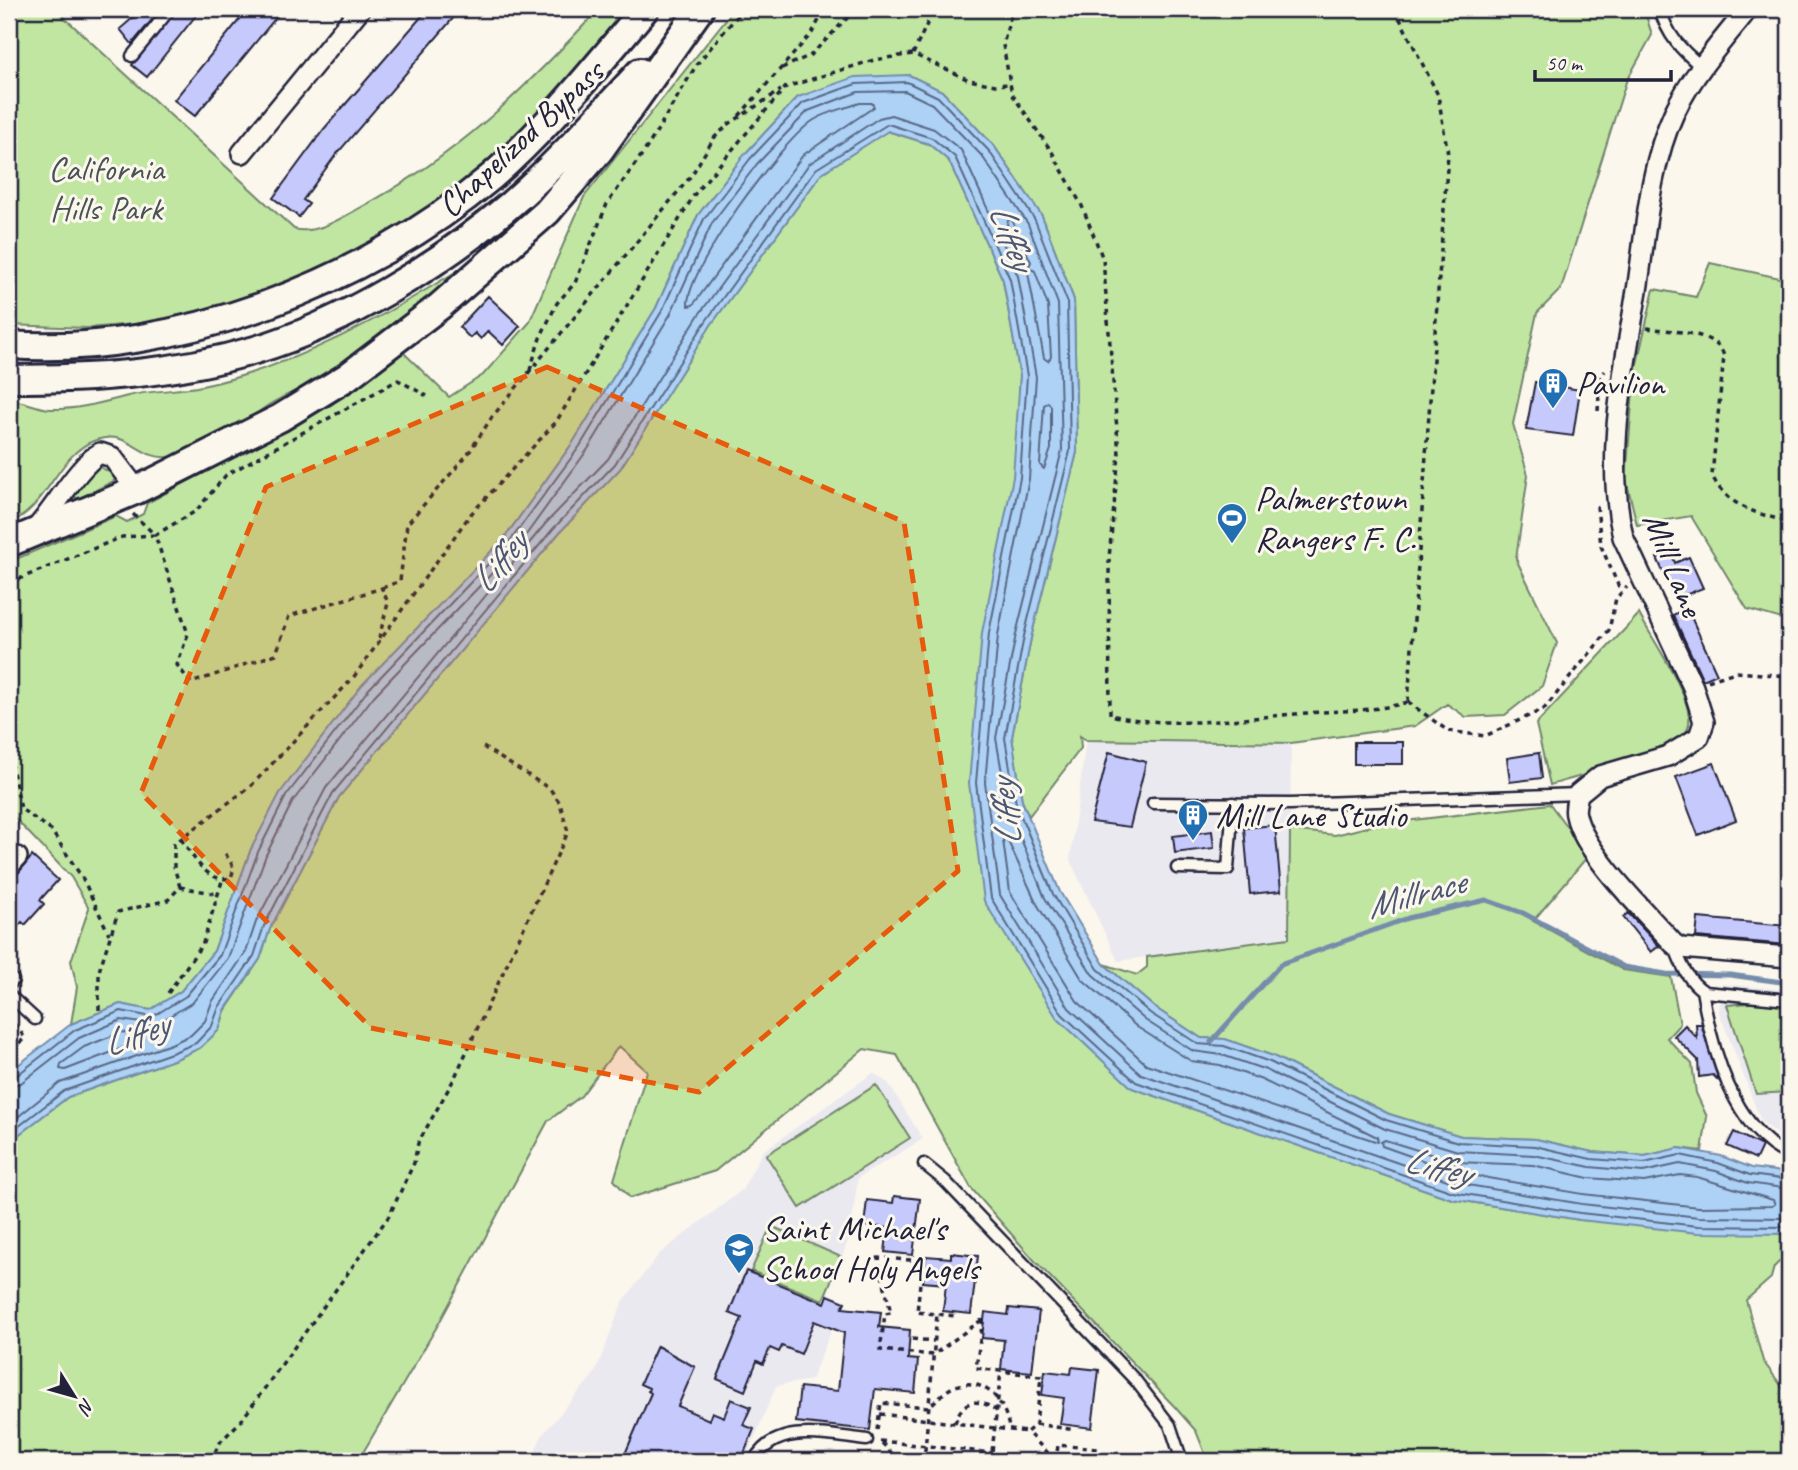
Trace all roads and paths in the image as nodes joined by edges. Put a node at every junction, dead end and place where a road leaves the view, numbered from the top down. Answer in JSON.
{"nodes":[{"id":1,"x":170,"y":9,"type":"edge"},
{"id":2,"x":360,"y":9,"type":"edge"},
{"id":3,"x":645,"y":9,"type":"edge"},
{"id":4,"x":699,"y":9,"type":"edge"},
{"id":5,"x":743,"y":9,"type":"edge"},
{"id":6,"x":825,"y":9,"type":"edge"},
{"id":7,"x":856,"y":9,"type":"edge"},
{"id":8,"x":934,"y":9,"type":"edge"},
{"id":9,"x":1018,"y":9,"type":"edge"},
{"id":10,"x":1395,"y":9,"type":"edge"},
{"id":11,"x":1660,"y":9,"type":"edge"},
{"id":12,"x":1748,"y":9,"type":"edge"},
{"id":13,"x":913,"y":54,"type":"junction"},
{"id":14,"x":132,"y":56,"type":"dead end"},
{"id":15,"x":1703,"y":68,"type":"junction"},
{"id":16,"x":780,"y":69,"type":"junction"},
{"id":17,"x":1010,"y":84,"type":"junction"},
{"id":18,"x":786,"y":87,"type":"junction"},
{"id":19,"x":736,"y":120,"type":"junction"},
{"id":20,"x":242,"y":153,"type":"dead end"},
{"id":21,"x":1631,"y":326,"type":"junction"},
{"id":22,"x":9,"y":345,"type":"edge"},
{"id":23,"x":529,"y":372,"type":"junction"},
{"id":24,"x":9,"y":379,"type":"edge"},
{"id":25,"x":427,"y":396,"type":"dead end"},
{"id":26,"x":131,"y":493,"type":"junction"},
{"id":27,"x":1789,"y":522,"type":"edge"},
{"id":28,"x":155,"y":535,"type":"junction"},
{"id":29,"x":20,"y":538,"type":"edge"},
{"id":30,"x":1642,"y":581,"type":"junction"},
{"id":31,"x":9,"y":583,"type":"edge"},
{"id":32,"x":382,"y":588,"type":"junction"},
{"id":33,"x":378,"y":643,"type":"junction"},
{"id":34,"x":1789,"y":676,"type":"edge"},
{"id":35,"x":1693,"y":687,"type":"junction"},
{"id":36,"x":1408,"y":702,"type":"junction"},
{"id":37,"x":483,"y":747,"type":"dead end"},
{"id":38,"x":9,"y":753,"type":"edge"},
{"id":39,"x":1578,"y":794,"type":"junction"},
{"id":40,"x":1153,"y":803,"type":"dead end"},
{"id":41,"x":1233,"y":803,"type":"junction"},
{"id":42,"x":181,"y":839,"type":"junction"},
{"id":43,"x":225,"y":853,"type":"dead end"},
{"id":44,"x":1177,"y":868,"type":"dead end"},
{"id":45,"x":222,"y":881,"type":"junction"},
{"id":46,"x":180,"y":887,"type":"junction"},
{"id":47,"x":218,"y":894,"type":"junction"},
{"id":48,"x":109,"y":934,"type":"junction"},
{"id":49,"x":1674,"y":944,"type":"junction"},
{"id":50,"x":1789,"y":957,"type":"edge"},
{"id":51,"x":9,"y":977,"type":"edge"},
{"id":52,"x":9,"y":985,"type":"edge"},
{"id":53,"x":1702,"y":990,"type":"junction"},
{"id":54,"x":168,"y":993,"type":"dead end"},
{"id":55,"x":9,"y":995,"type":"edge"},
{"id":56,"x":1789,"y":1000,"type":"edge"},
{"id":57,"x":99,"y":1010,"type":"dead end"},
{"id":58,"x":9,"y":1016,"type":"edge"},
{"id":59,"x":35,"y":1019,"type":"dead end"},
{"id":60,"x":9,"y":1052,"type":"edge"},
{"id":61,"x":1789,"y":1155,"type":"edge"},
{"id":62,"x":924,"y":1164,"type":"dead end"},
{"id":63,"x":911,"y":1260,"type":"dead end"},
{"id":64,"x":922,"y":1264,"type":"dead end"},
{"id":65,"x":937,"y":1314,"type":"junction"},
{"id":66,"x":957,"y":1316,"type":"dead end"},
{"id":67,"x":912,"y":1339,"type":"dead end"},
{"id":68,"x":934,"y":1341,"type":"junction"},
{"id":69,"x":933,"y":1355,"type":"junction"},
{"id":70,"x":1002,"y":1371,"type":"junction"},
{"id":71,"x":998,"y":1399,"type":"junction"},
{"id":72,"x":929,"y":1407,"type":"junction"},
{"id":73,"x":996,"y":1411,"type":"junction"},
{"id":74,"x":880,"y":1414,"type":"junction"},
{"id":75,"x":927,"y":1420,"type":"junction"},
{"id":76,"x":955,"y":1423,"type":"junction"},
{"id":77,"x":1036,"y":1424,"type":"junction"},
{"id":78,"x":995,"y":1428,"type":"junction"},
{"id":79,"x":1009,"y":1430,"type":"junction"},
{"id":80,"x":1075,"y":1430,"type":"dead end"},
{"id":81,"x":1027,"y":1432,"type":"junction"},
{"id":82,"x":867,"y":1440,"type":"dead end"},
{"id":83,"x":880,"y":1441,"type":"junction"},
{"id":84,"x":925,"y":1446,"type":"junction"},
{"id":85,"x":1098,"y":1449,"type":"dead end"},
{"id":86,"x":992,"y":1453,"type":"junction"},
{"id":87,"x":211,"y":1461,"type":"edge"},
{"id":88,"x":754,"y":1461,"type":"edge"},
{"id":89,"x":900,"y":1461,"type":"edge"},
{"id":90,"x":924,"y":1461,"type":"edge"},
{"id":91,"x":990,"y":1461,"type":"edge"},
{"id":92,"x":1056,"y":1461,"type":"edge"},
{"id":93,"x":1182,"y":1461,"type":"edge"}],
"edges":[{"from":1,"to":14,"type":"lane"},
{"from":2,"to":20,"type":"street"},
{"from":3,"to":22,"type":"main road","name":"Chapelizod Bypass"},
{"from":4,"to":24,"type":"main road","name":"Chapelizod Bypass"},
{"from":4,"to":26,"type":"main road"},
{"from":5,"to":23,"type":"path"},
{"from":6,"to":16,"type":"path"},
{"from":7,"to":16,"type":"path"},
{"from":8,"to":13,"type":"path"},
{"from":9,"to":17,"type":"path"},
{"from":10,"to":36,"type":"path"},
{"from":11,"to":15,"type":"lane"},
{"from":12,"to":15,"type":"street","name":"Mill Lane"},
{"from":13,"to":17,"type":"path"},
{"from":13,"to":18,"type":"path"},
{"from":15,"to":21,"type":"street","name":"Mill Lane"},
{"from":16,"to":19,"type":"path"},
{"from":17,"to":36,"type":"path"},
{"from":18,"to":19,"type":"path"},
{"from":18,"to":33,"type":"path"},
{"from":19,"to":23,"type":"path"},
{"from":21,"to":27,"type":"path"},
{"from":21,"to":30,"type":"street","name":"Mill Lane"},
{"from":23,"to":32,"type":"path"},
{"from":25,"to":28,"type":"path"},
{"from":26,"to":28,"type":"path"},
{"from":26,"to":29,"type":"main road"},
{"from":26,"to":29,"type":"street"},
{"from":28,"to":31,"type":"path"},
{"from":28,"to":32,"type":"path"},
{"from":30,"to":35,"type":"street","name":"Mill Lane"},
{"from":30,"to":36,"type":"path"},
{"from":32,"to":33,"type":"path"},
{"from":33,"to":42,"type":"path"},
{"from":34,"to":35,"type":"path"},
{"from":35,"to":39,"type":"street","name":"Mill Lane"},
{"from":37,"to":87,"type":"path"},
{"from":38,"to":48,"type":"path"},
{"from":39,"to":41,"type":"lane"},
{"from":39,"to":49,"type":"street"},
{"from":40,"to":41,"type":"lane"},
{"from":41,"to":44,"type":"lane"},
{"from":42,"to":45,"type":"path"},
{"from":42,"to":46,"type":"path"},
{"from":43,"to":45,"type":"path"},
{"from":45,"to":47,"type":"path"},
{"from":46,"to":47,"type":"path"},
{"from":46,"to":48,"type":"path"},
{"from":47,"to":54,"type":"path"},
{"from":48,"to":57,"type":"path"},
{"from":49,"to":50,"type":"street"},
{"from":49,"to":53,"type":"lane"},
{"from":51,"to":52,"type":"lane"},
{"from":53,"to":56,"type":"lane"},
{"from":53,"to":61,"type":"lane"},
{"from":55,"to":59,"type":"lane"},
{"from":58,"to":60,"type":"path"},
{"from":62,"to":93,"type":"lane"},
{"from":63,"to":69,"type":"path"},
{"from":64,"to":65,"type":"path"},
{"from":65,"to":66,"type":"path"},
{"from":65,"to":68,"type":"path"},
{"from":67,"to":68,"type":"path"},
{"from":68,"to":69,"type":"path"},
{"from":69,"to":70,"type":"path"},
{"from":69,"to":72,"type":"path"},
{"from":70,"to":71,"type":"path"},
{"from":70,"to":77,"type":"path"},
{"from":71,"to":72,"type":"path"},
{"from":71,"to":73,"type":"path"},
{"from":71,"to":79,"type":"path"},
{"from":72,"to":74,"type":"path"},
{"from":72,"to":75,"type":"path"},
{"from":73,"to":76,"type":"path"},
{"from":73,"to":78,"type":"path"},
{"from":74,"to":75,"type":"path"},
{"from":74,"to":83,"type":"path"},
{"from":75,"to":76,"type":"path"},
{"from":75,"to":84,"type":"path"},
{"from":76,"to":78,"type":"path"},
{"from":77,"to":80,"type":"path"},
{"from":77,"to":81,"type":"path"},
{"from":78,"to":79,"type":"path"},
{"from":78,"to":86,"type":"path"},
{"from":79,"to":81,"type":"path"},
{"from":81,"to":92,"type":"path"},
{"from":82,"to":88,"type":"lane"},
{"from":83,"to":84,"type":"path"},
{"from":83,"to":89,"type":"path"},
{"from":84,"to":86,"type":"path"},
{"from":84,"to":90,"type":"path"},
{"from":85,"to":92,"type":"path"},
{"from":86,"to":91,"type":"path"}]}
